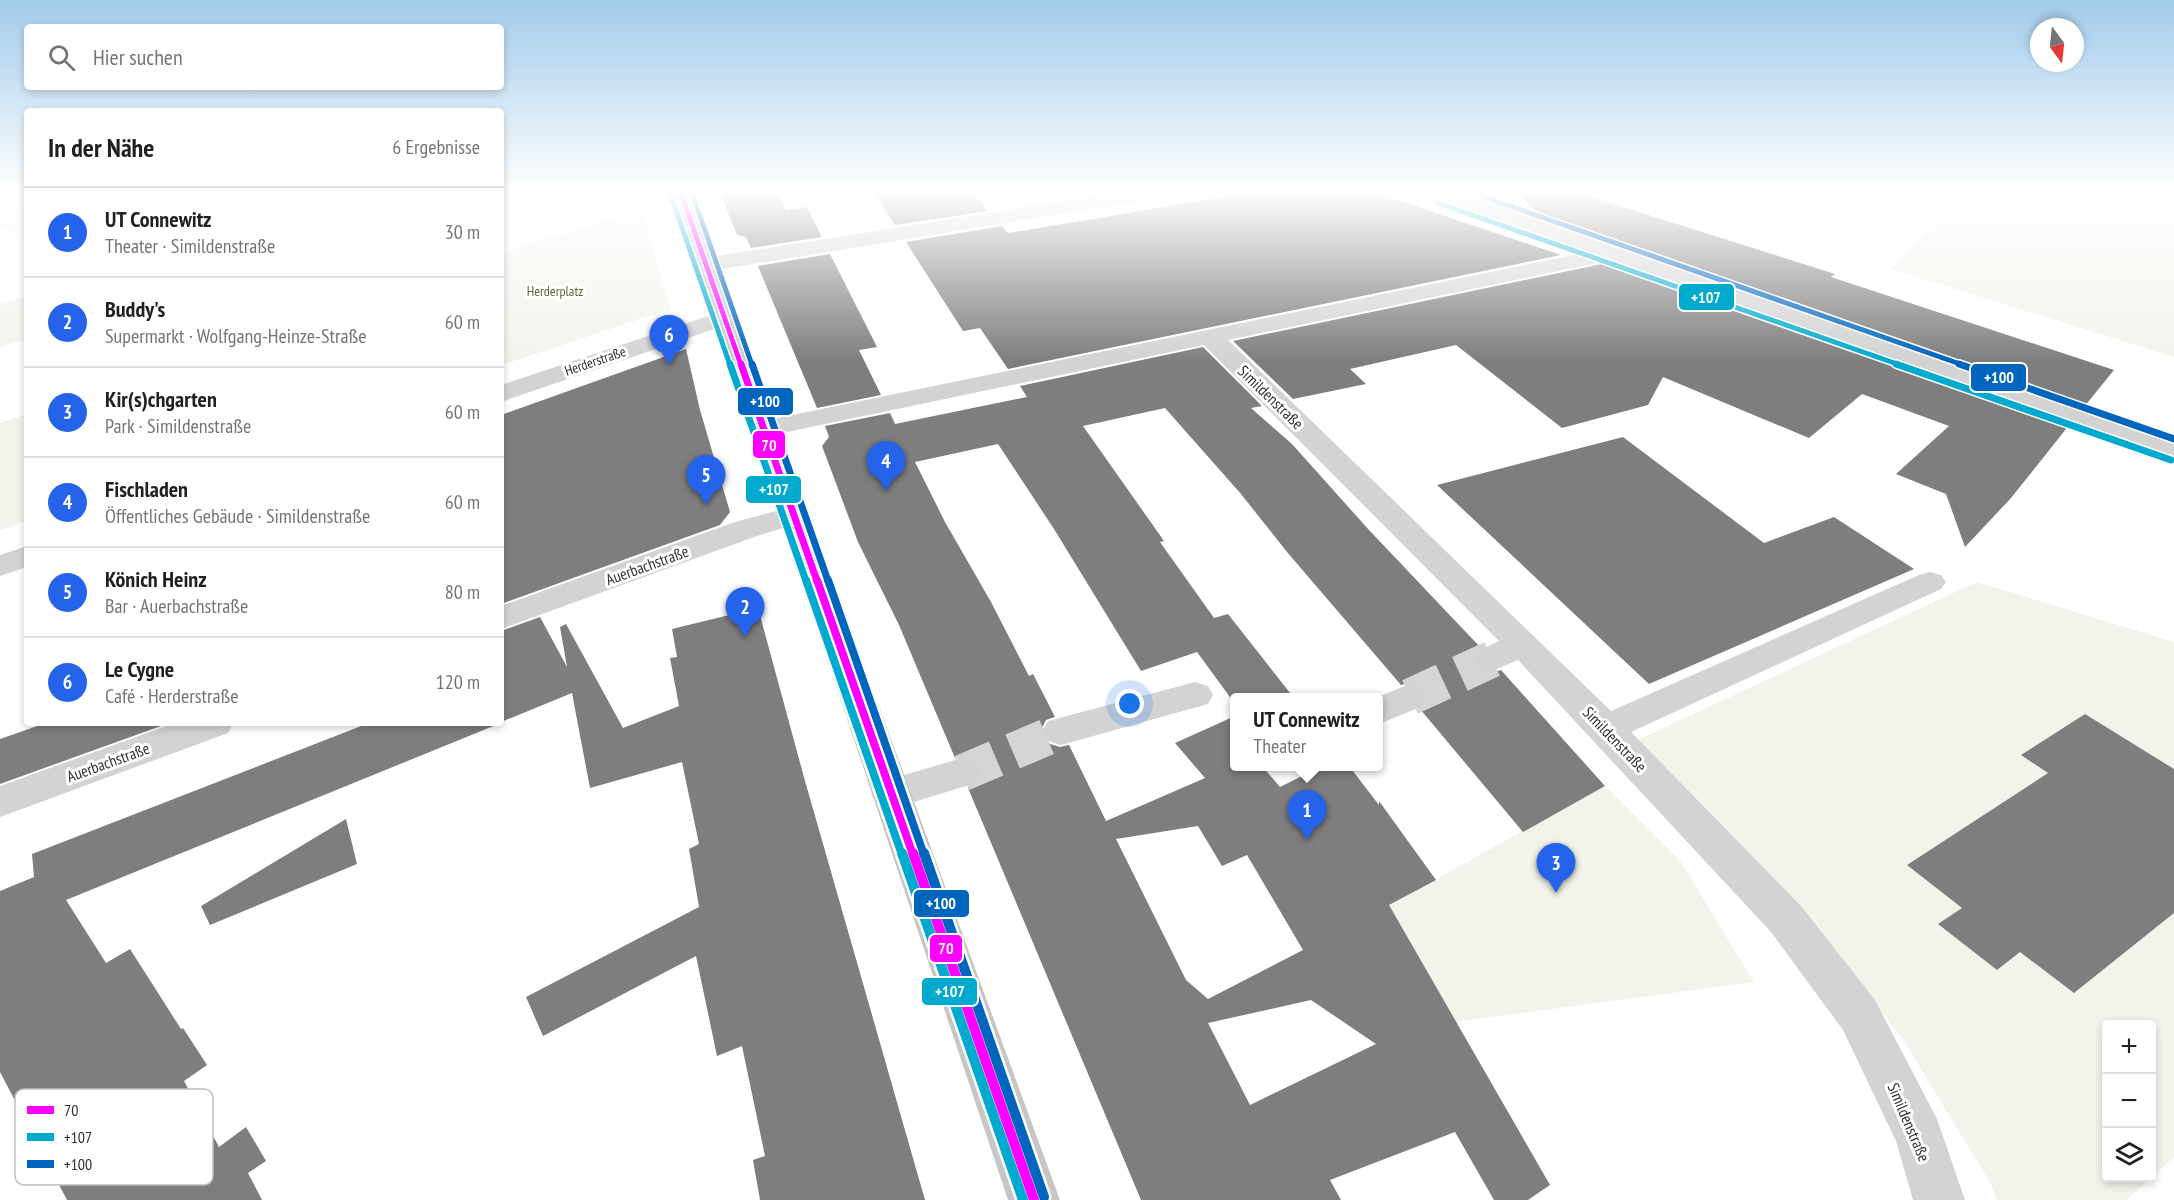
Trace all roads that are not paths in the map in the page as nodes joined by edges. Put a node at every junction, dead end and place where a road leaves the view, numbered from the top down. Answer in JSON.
{"nodes":[{"id":1,"x":700,"y":249,"type":"edge"},
{"id":2,"x":804,"y":249,"type":"edge"},
{"id":3,"x":1604,"y":249,"type":"edge"},
{"id":4,"x":1614,"y":253,"type":"junction"},
{"id":5,"x":705,"y":265,"type":"junction"},
{"id":6,"x":723,"y":318,"type":"junction"},
{"id":7,"x":1210,"y":338,"type":"junction"},
{"id":8,"x":504,"y":393,"type":"edge"},
{"id":9,"x":763,"y":429,"type":"junction"},
{"id":10,"x":2174,"y":450,"type":"edge"},
{"id":11,"x":794,"y":515,"type":"junction"},
{"id":12,"x":24,"y":557,"type":"edge"},
{"id":13,"x":0,"y":566,"type":"edge"},
{"id":14,"x":1930,"y":582,"type":"dead end"},
{"id":15,"x":504,"y":617,"type":"edge"},
{"id":16,"x":1522,"y":644,"type":"junction"},
{"id":17,"x":1492,"y":659,"type":"tunnel mouth"},
{"id":18,"x":1195,"y":694,"type":"dead end"},
{"id":19,"x":207,"y":726,"type":"edge"},
{"id":20,"x":1605,"y":729,"type":"junction"},
{"id":21,"x":1061,"y":731,"type":"tunnel mouth"},
{"id":22,"x":962,"y":773,"type":"tunnel mouth"},
{"id":23,"x":891,"y":794,"type":"junction"},
{"id":24,"x":0,"y":802,"type":"edge"},
{"id":25,"x":1034,"y":1200,"type":"edge"},
{"id":26,"x":1939,"y":1200,"type":"edge"}],
"edges":[{"from":1,"to":5,"type":"main road"},
{"from":2,"to":5,"type":"street"},
{"from":3,"to":4,"type":"street"},
{"from":4,"to":7,"type":"street"},
{"from":4,"to":10,"type":"street"},
{"from":5,"to":6,"type":"main road"},
{"from":6,"to":8,"type":"street","name":"Herderstraße"},
{"from":6,"to":9,"type":"main road"},
{"from":7,"to":9,"type":"street"},
{"from":7,"to":16,"type":"street","name":"Simildenstraße"},
{"from":9,"to":11,"type":"main road"},
{"from":11,"to":15,"type":"street","name":"Auerbachstraße"},
{"from":11,"to":23,"type":"main road"},
{"from":12,"to":13,"type":"street"},
{"from":14,"to":20,"type":"street"},
{"from":16,"to":17,"type":"street"},
{"from":16,"to":20,"type":"street","name":"Simildenstraße"},
{"from":18,"to":21,"type":"street"},
{"from":19,"to":24,"type":"street","name":"Auerbachstraße"},
{"from":20,"to":26,"type":"street","name":"Simildenstraße"},
{"from":22,"to":23,"type":"street"},
{"from":23,"to":25,"type":"main road"}]}
